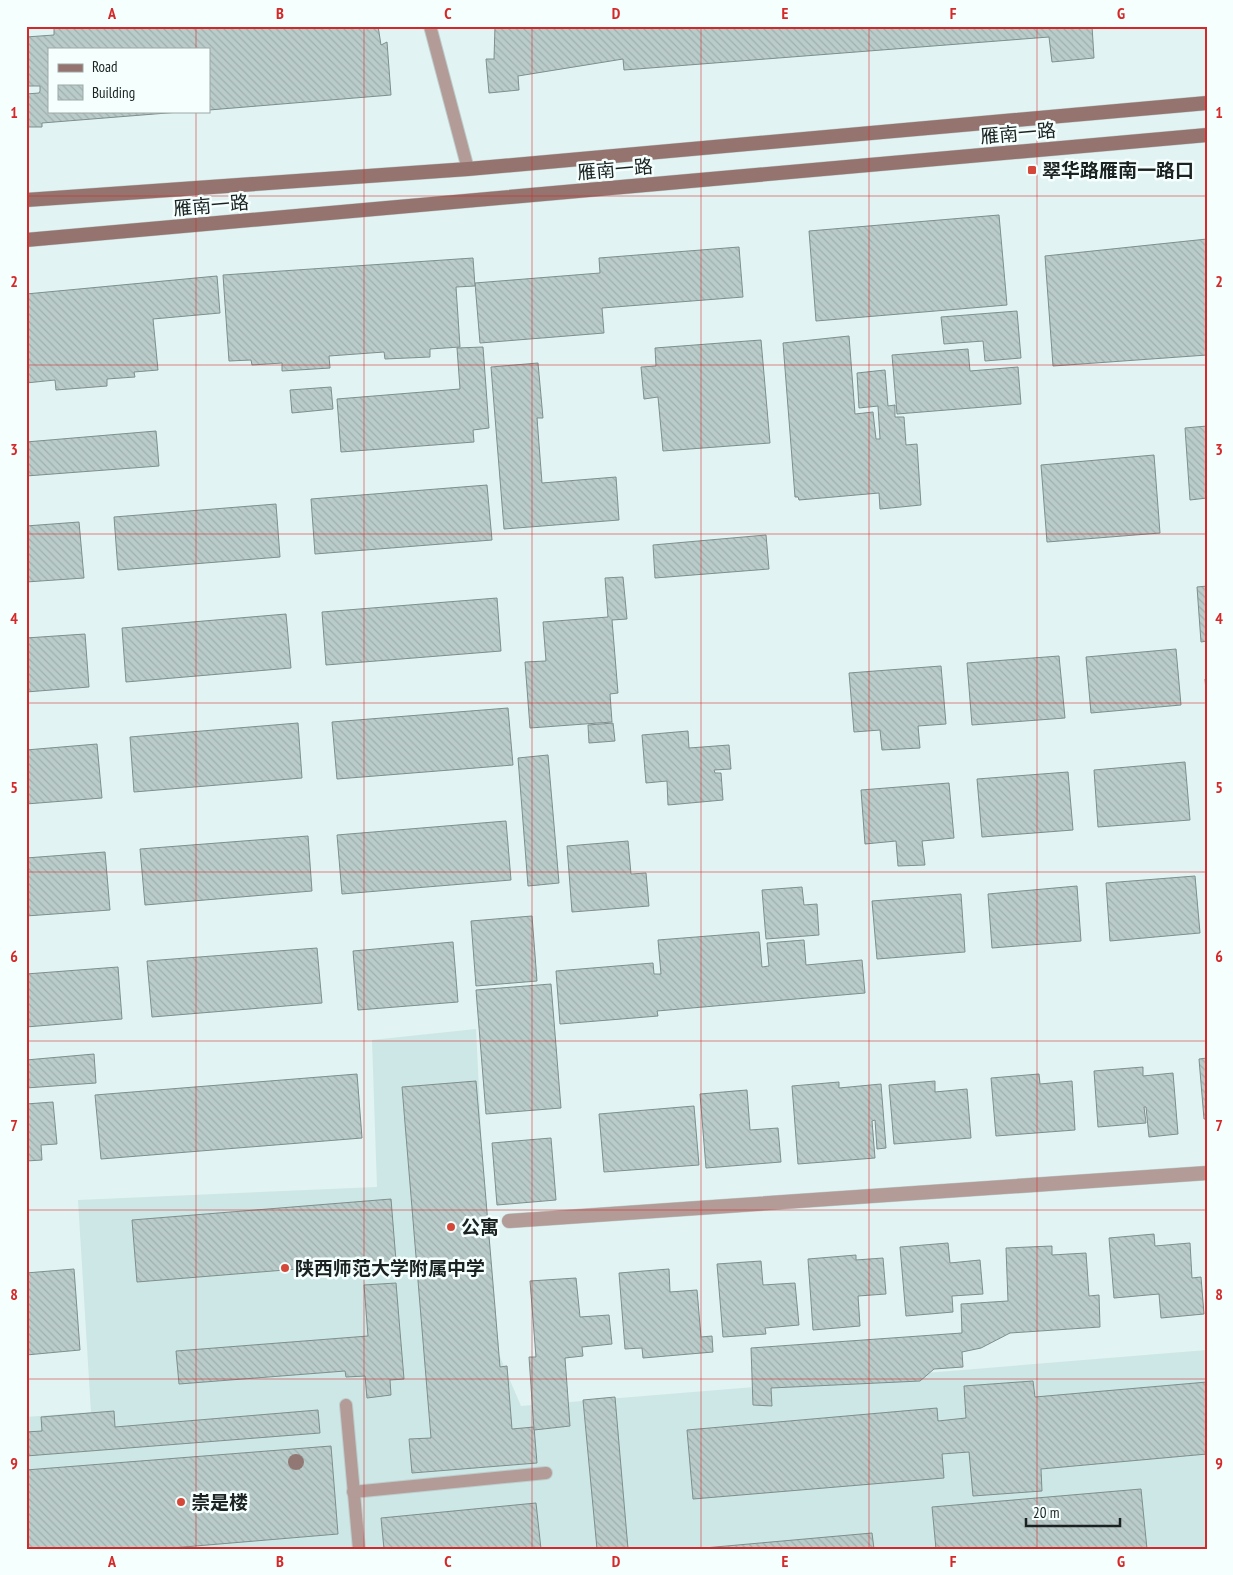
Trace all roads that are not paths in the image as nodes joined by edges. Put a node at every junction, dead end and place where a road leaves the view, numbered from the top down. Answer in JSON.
{"nodes":[{"id":1,"x":430,"y":26,"type":"edge"},
{"id":2,"x":1207,"y":103,"type":"edge"},
{"id":3,"x":1207,"y":135,"type":"edge"},
{"id":4,"x":468,"y":169,"type":"junction"},
{"id":5,"x":26,"y":200,"type":"edge"},
{"id":6,"x":26,"y":240,"type":"edge"},
{"id":7,"x":1207,"y":1173,"type":"edge"},
{"id":8,"x":509,"y":1221,"type":"dead end"},
{"id":9,"x":346,"y":1405,"type":"dead end"},
{"id":10,"x":546,"y":1473,"type":"dead end"},
{"id":11,"x":354,"y":1492,"type":"junction"},
{"id":12,"x":359,"y":1549,"type":"edge"}],
"edges":[{"from":1,"to":4,"type":"lane"},
{"from":2,"to":4,"type":"main road","name":"雁南一路"},
{"from":3,"to":6,"type":"main road","name":"雁南一路"},
{"from":4,"to":5,"type":"main road","name":"雁南一路"},
{"from":7,"to":8,"type":"street"},
{"from":9,"to":11,"type":"lane"},
{"from":10,"to":11,"type":"lane"},
{"from":11,"to":12,"type":"lane"}]}
